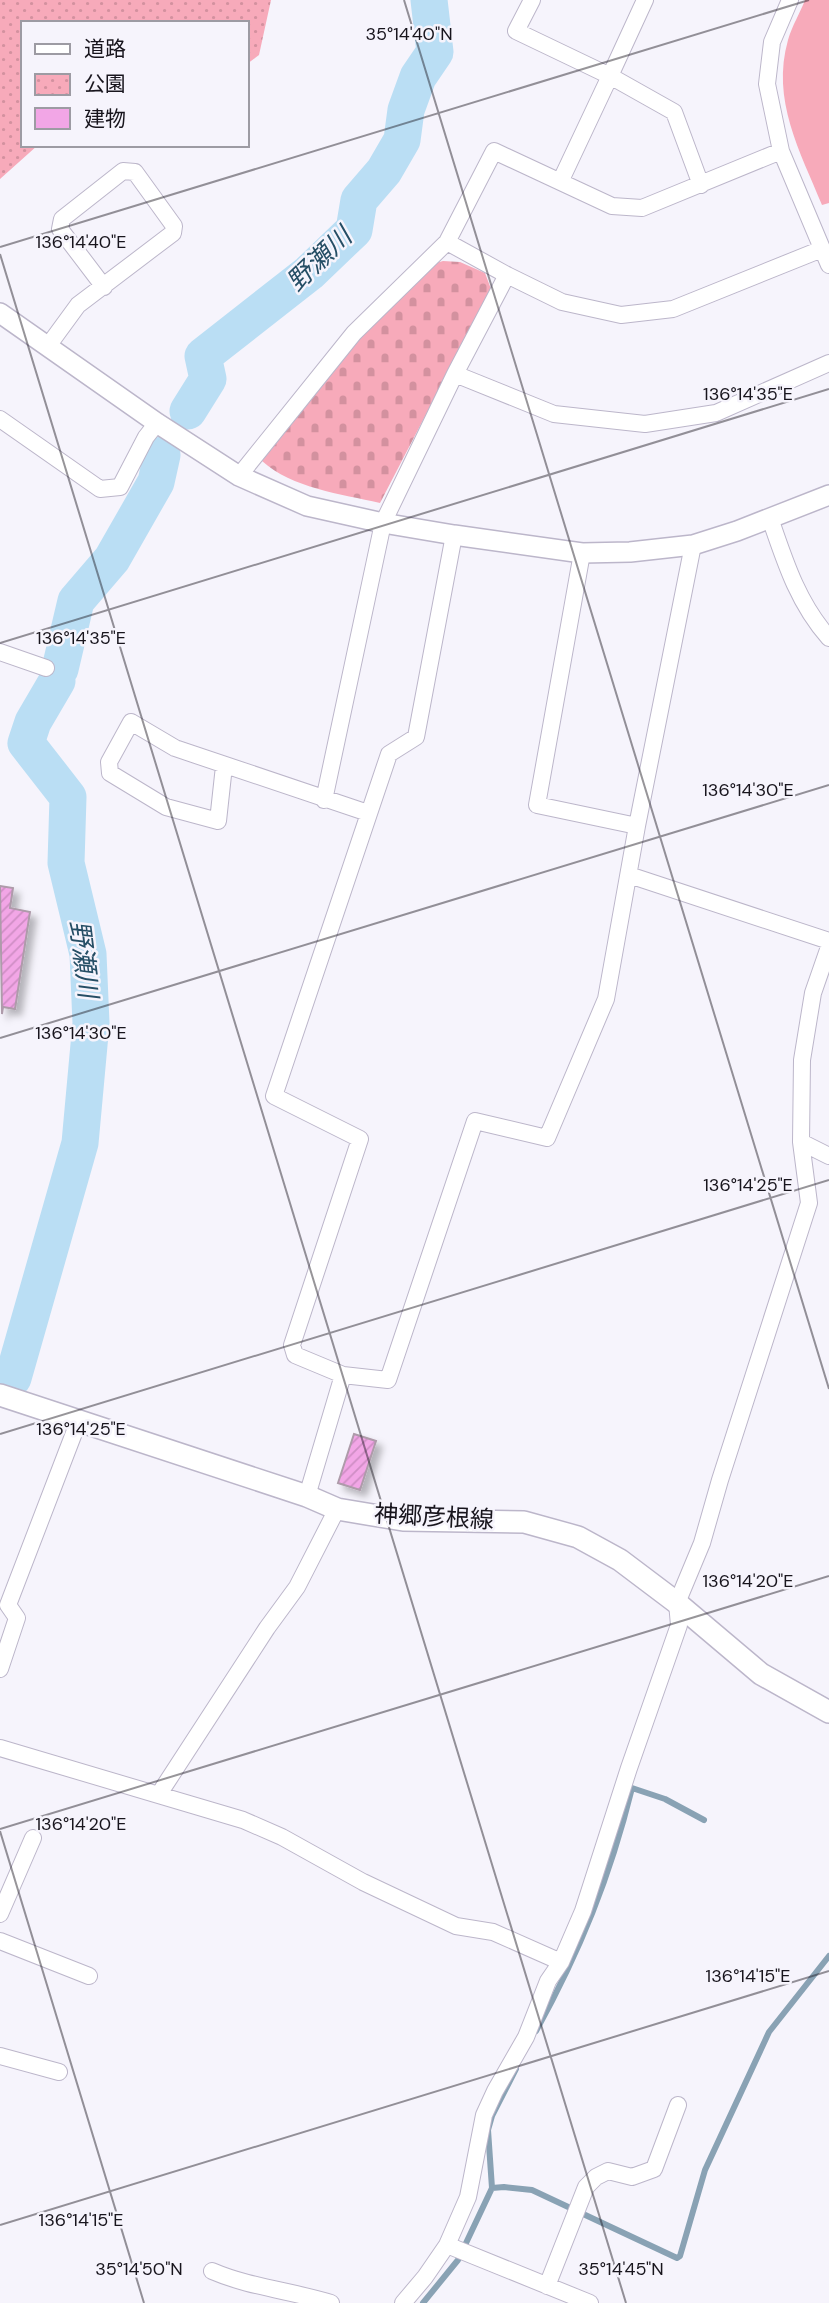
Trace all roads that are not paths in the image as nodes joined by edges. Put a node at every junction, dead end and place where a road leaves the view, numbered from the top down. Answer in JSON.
{"nodes":[{"id":1,"x":532,"y":0,"type":"edge"},
{"id":2,"x":645,"y":0,"type":"edge"},
{"id":3,"x":790,"y":0,"type":"edge"},
{"id":4,"x":610,"y":76,"type":"junction"},
{"id":5,"x":780,"y":151,"type":"junction"},
{"id":6,"x":561,"y":180,"type":"junction"},
{"id":7,"x":701,"y":185,"type":"junction"},
{"id":8,"x":447,"y":242,"type":"junction"},
{"id":9,"x":822,"y":249,"type":"junction"},
{"id":10,"x":829,"y":265,"type":"edge"},
{"id":11,"x":507,"y":275,"type":"junction"},
{"id":12,"x":104,"y":287,"type":"junction"},
{"id":13,"x":0,"y":313,"type":"edge"},
{"id":14,"x":48,"y":346,"type":"junction"},
{"id":15,"x":829,"y":363,"type":"edge"},
{"id":16,"x":455,"y":374,"type":"junction"},
{"id":17,"x":0,"y":419,"type":"edge"},
{"id":18,"x":157,"y":423,"type":"junction"},
{"id":19,"x":239,"y":476,"type":"junction"},
{"id":20,"x":829,"y":495,"type":"edge"},
{"id":21,"x":770,"y":518,"type":"junction"},
{"id":22,"x":383,"y":523,"type":"junction"},
{"id":23,"x":454,"y":536,"type":"junction"},
{"id":24,"x":693,"y":545,"type":"junction"},
{"id":25,"x":582,"y":553,"type":"junction"},
{"id":26,"x":829,"y":638,"type":"edge"},
{"id":27,"x":0,"y":652,"type":"edge"},
{"id":28,"x":46,"y":668,"type":"dead end"},
{"id":29,"x":224,"y":766,"type":"junction"},
{"id":30,"x":324,"y":800,"type":"junction"},
{"id":31,"x":368,"y":813,"type":"junction"},
{"id":32,"x":637,"y":826,"type":"junction"},
{"id":33,"x":629,"y":875,"type":"junction"},
{"id":34,"x":829,"y":944,"type":"edge"},
{"id":35,"x":801,"y":1142,"type":"junction"},
{"id":36,"x":829,"y":1156,"type":"edge"},
{"id":37,"x":343,"y":1375,"type":"junction"},
{"id":38,"x":0,"y":1395,"type":"edge"},
{"id":39,"x":79,"y":1420,"type":"junction"},
{"id":40,"x":307,"y":1496,"type":"junction"},
{"id":41,"x":337,"y":1509,"type":"junction"},
{"id":42,"x":4,"y":1603,"type":"edge"},
{"id":43,"x":677,"y":1604,"type":"junction"},
{"id":44,"x":0,"y":1669,"type":"edge"},
{"id":45,"x":829,"y":1712,"type":"edge"},
{"id":46,"x":0,"y":1748,"type":"edge"},
{"id":47,"x":162,"y":1796,"type":"junction"},
{"id":48,"x":33,"y":1838,"type":"dead end"},
{"id":49,"x":0,"y":1914,"type":"edge"},
{"id":50,"x":0,"y":1941,"type":"edge"},
{"id":51,"x":561,"y":1962,"type":"junction"},
{"id":52,"x":89,"y":1976,"type":"dead end"},
{"id":53,"x":0,"y":2056,"type":"edge"},
{"id":54,"x":59,"y":2072,"type":"dead end"},
{"id":55,"x":678,"y":2105,"type":"dead end"},
{"id":56,"x":456,"y":2249,"type":"junction"},
{"id":57,"x":212,"y":2272,"type":"dead end"},
{"id":58,"x":548,"y":2286,"type":"junction"},
{"id":59,"x":331,"y":2303,"type":"edge"},
{"id":60,"x":403,"y":2303,"type":"edge"},
{"id":61,"x":590,"y":2303,"type":"edge"}],
"edges":[{"from":1,"to":4,"type":"street"},
{"from":2,"to":4,"type":"street"},
{"from":3,"to":5,"type":"street"},
{"from":4,"to":6,"type":"street"},
{"from":4,"to":7,"type":"street"},
{"from":5,"to":7,"type":"street"},
{"from":5,"to":9,"type":"street"},
{"from":6,"to":7,"type":"street"},
{"from":6,"to":8,"type":"street"},
{"from":8,"to":11,"type":"street"},
{"from":8,"to":19,"type":"street"},
{"from":9,"to":10,"type":"street"},
{"from":9,"to":11,"type":"street"},
{"from":11,"to":16,"type":"street"},
{"from":12,"to":12,"type":"street"},
{"from":12,"to":14,"type":"street"},
{"from":13,"to":14,"type":"street"},
{"from":14,"to":18,"type":"street"},
{"from":15,"to":16,"type":"street"},
{"from":16,"to":22,"type":"street"},
{"from":17,"to":18,"type":"street"},
{"from":18,"to":19,"type":"street"},
{"from":19,"to":22,"type":"street"},
{"from":20,"to":21,"type":"street"},
{"from":21,"to":24,"type":"street"},
{"from":21,"to":26,"type":"street"},
{"from":22,"to":23,"type":"street"},
{"from":22,"to":30,"type":"street"},
{"from":23,"to":25,"type":"street"},
{"from":23,"to":31,"type":"street"},
{"from":24,"to":25,"type":"street"},
{"from":24,"to":32,"type":"street"},
{"from":25,"to":32,"type":"street"},
{"from":27,"to":28,"type":"street"},
{"from":29,"to":29,"type":"street"},
{"from":29,"to":30,"type":"street"},
{"from":30,"to":31,"type":"street"},
{"from":31,"to":37,"type":"street"},
{"from":32,"to":33,"type":"street"},
{"from":33,"to":34,"type":"street"},
{"from":33,"to":37,"type":"street"},
{"from":34,"to":35,"type":"street"},
{"from":35,"to":36,"type":"street"},
{"from":35,"to":43,"type":"street"},
{"from":37,"to":40,"type":"street"},
{"from":38,"to":39,"type":"main road","name":"神郷彦根線"},
{"from":39,"to":40,"type":"main road","name":"神郷彦根線"},
{"from":39,"to":42,"type":"street"},
{"from":40,"to":41,"type":"main road","name":"神郷彦根線"},
{"from":41,"to":43,"type":"main road","name":"神郷彦根線"},
{"from":41,"to":47,"type":"street"},
{"from":42,"to":44,"type":"street"},
{"from":43,"to":45,"type":"main road","name":"神郷彦根線"},
{"from":43,"to":51,"type":"street"},
{"from":46,"to":47,"type":"street"},
{"from":47,"to":51,"type":"street"},
{"from":48,"to":49,"type":"street"},
{"from":50,"to":52,"type":"street"},
{"from":51,"to":56,"type":"street"},
{"from":53,"to":54,"type":"street"},
{"from":55,"to":58,"type":"street"},
{"from":56,"to":58,"type":"street"},
{"from":56,"to":60,"type":"street"},
{"from":57,"to":59,"type":"street"},
{"from":58,"to":61,"type":"street"}]}
